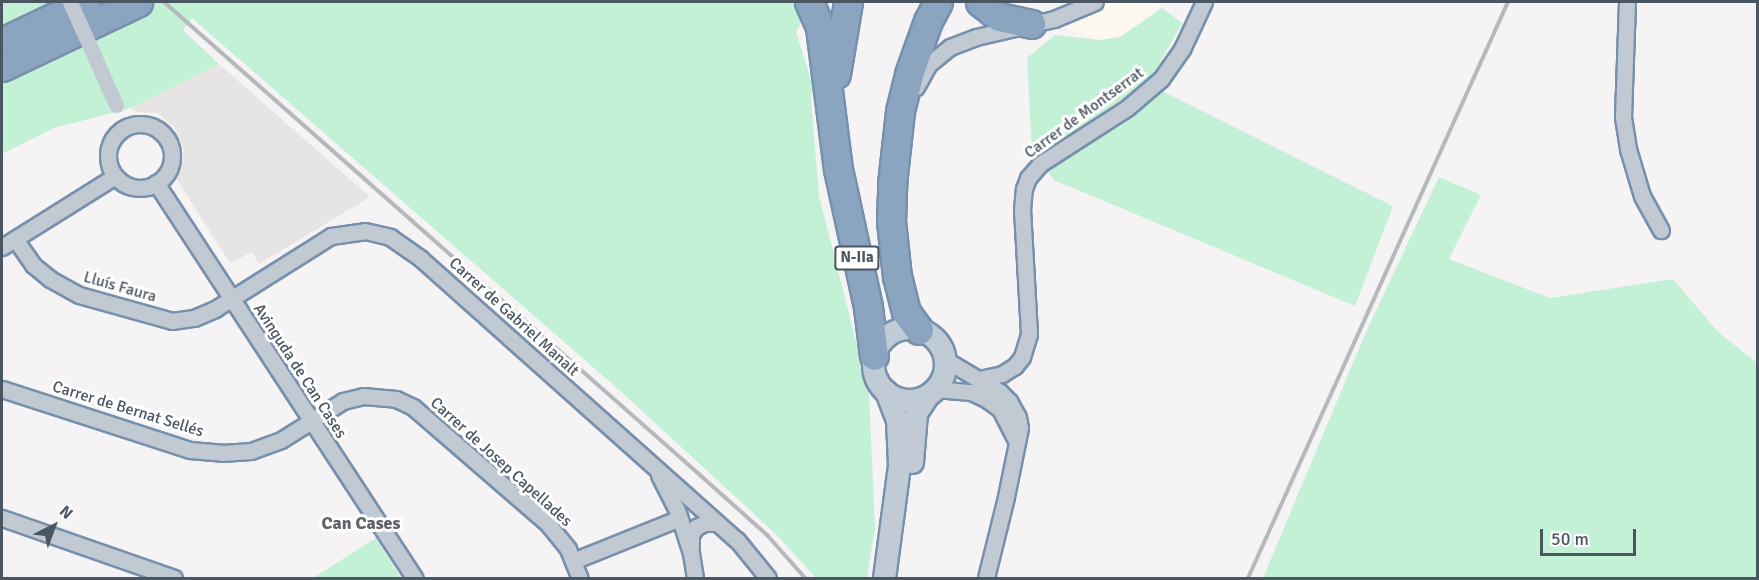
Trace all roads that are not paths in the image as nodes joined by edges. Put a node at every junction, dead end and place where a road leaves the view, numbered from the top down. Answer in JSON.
{"nodes":[{"id":1,"x":70,"y":2,"type":"edge"},
{"id":2,"x":86,"y":2,"type":"edge"},
{"id":3,"x":138,"y":2,"type":"edge"},
{"id":4,"x":809,"y":2,"type":"edge"},
{"id":5,"x":848,"y":2,"type":"edge"},
{"id":6,"x":938,"y":2,"type":"edge"},
{"id":7,"x":980,"y":2,"type":"edge"},
{"id":8,"x":1095,"y":2,"type":"edge"},
{"id":9,"x":1204,"y":2,"type":"edge"},
{"id":10,"x":1627,"y":2,"type":"edge"},
{"id":11,"x":1031,"y":24,"type":"junction"},
{"id":12,"x":2,"y":42,"type":"edge"},
{"id":13,"x":2,"y":67,"type":"edge"},
{"id":14,"x":125,"y":127,"type":"junction"},
{"id":15,"x":896,"y":141,"type":"junction"},
{"id":16,"x":837,"y":159,"type":"junction"},
{"id":17,"x":115,"y":176,"type":"junction"},
{"id":18,"x":156,"y":183,"type":"junction"},
{"id":19,"x":1661,"y":230,"type":"dead end"},
{"id":20,"x":8,"y":243,"type":"edge"},
{"id":21,"x":232,"y":299,"type":"junction"},
{"id":22,"x":919,"y":330,"type":"junction"},
{"id":23,"x":874,"y":357,"type":"junction"},
{"id":24,"x":944,"y":359,"type":"junction"},
{"id":25,"x":979,"y":379,"type":"junction"},
{"id":26,"x":2,"y":388,"type":"edge"},
{"id":27,"x":886,"y":391,"type":"junction"},
{"id":28,"x":931,"y":392,"type":"junction"},
{"id":29,"x":310,"y":419,"type":"junction"},
{"id":30,"x":1016,"y":440,"type":"junction"},
{"id":31,"x":655,"y":467,"type":"junction"},
{"id":32,"x":2,"y":518,"type":"edge"},
{"id":33,"x":680,"y":518,"type":"junction"},
{"id":34,"x":717,"y":523,"type":"junction"},
{"id":35,"x":691,"y":553,"type":"junction"},
{"id":36,"x":573,"y":561,"type":"junction"},
{"id":37,"x":174,"y":579,"type":"edge"},
{"id":38,"x":414,"y":579,"type":"edge"},
{"id":39,"x":580,"y":579,"type":"edge"},
{"id":40,"x":695,"y":579,"type":"edge"},
{"id":41,"x":768,"y":579,"type":"edge"},
{"id":42,"x":884,"y":579,"type":"edge"},
{"id":43,"x":898,"y":579,"type":"edge"},
{"id":44,"x":986,"y":579,"type":"edge"}],
"edges":[{"from":1,"to":14,"type":"street","bridge":true},
{"from":2,"to":12,"type":"highway"},
{"from":3,"to":13,"type":"highway"},
{"from":4,"to":16,"type":"highway"},
{"from":5,"to":16,"type":"highway","number":"N-IIa"},
{"from":6,"to":15,"type":"highway","number":"N-IIa"},
{"from":7,"to":11,"type":"highway"},
{"from":8,"to":11,"type":"street"},
{"from":9,"to":25,"type":"street","name":"Carrer de Montserrat"},
{"from":10,"to":19,"type":"street"},
{"from":11,"to":15,"type":"street"},
{"from":14,"to":17,"type":"street"},
{"from":14,"to":18,"type":"street"},
{"from":15,"to":22,"type":"highway","number":"N-IIa"},
{"from":16,"to":23,"type":"highway","number":"N-IIa"},
{"from":17,"to":18,"type":"street"},
{"from":17,"to":20,"type":"street"},
{"from":18,"to":21,"type":"street","name":"Avinguda de Can Cases"},
{"from":20,"to":21,"type":"street","name":"Lluís Faura"},
{"from":21,"to":29,"type":"street","name":"Avinguda de Can Cases"},
{"from":21,"to":31,"type":"street","name":"Carrer de Gabriel Manalt"},
{"from":22,"to":23,"type":"main road"},
{"from":22,"to":24,"type":"main road","number":"N-IIa"},
{"from":23,"to":27,"type":"main road","number":"N-IIa"},
{"from":24,"to":25,"type":"street"},
{"from":24,"to":28,"type":"main road"},
{"from":25,"to":30,"type":"street"},
{"from":26,"to":29,"type":"street","name":"Carrer de Bernat Sellés"},
{"from":27,"to":28,"type":"main road"},
{"from":27,"to":42,"type":"main road","number":"N-IIa"},
{"from":28,"to":30,"type":"street"},
{"from":28,"to":43,"type":"main road"},
{"from":29,"to":36,"type":"street","name":"Carrer de Josep Capellades"},
{"from":29,"to":38,"type":"street","name":"Avinguda de Can Cases"},
{"from":30,"to":44,"type":"street"},
{"from":31,"to":33,"type":"street","name":"Carrer de Gabriel Manalt"},
{"from":31,"to":34,"type":"street"},
{"from":32,"to":37,"type":"street"},
{"from":33,"to":35,"type":"street","name":"Carrer de Gabriel Manalt"},
{"from":33,"to":36,"type":"street"},
{"from":34,"to":35,"type":"street"},
{"from":34,"to":41,"type":"street"},
{"from":35,"to":40,"type":"street","name":"Carrer de Gabriel Manalt"},
{"from":36,"to":39,"type":"street","name":"Carrer de Josep Capellades"}]}
